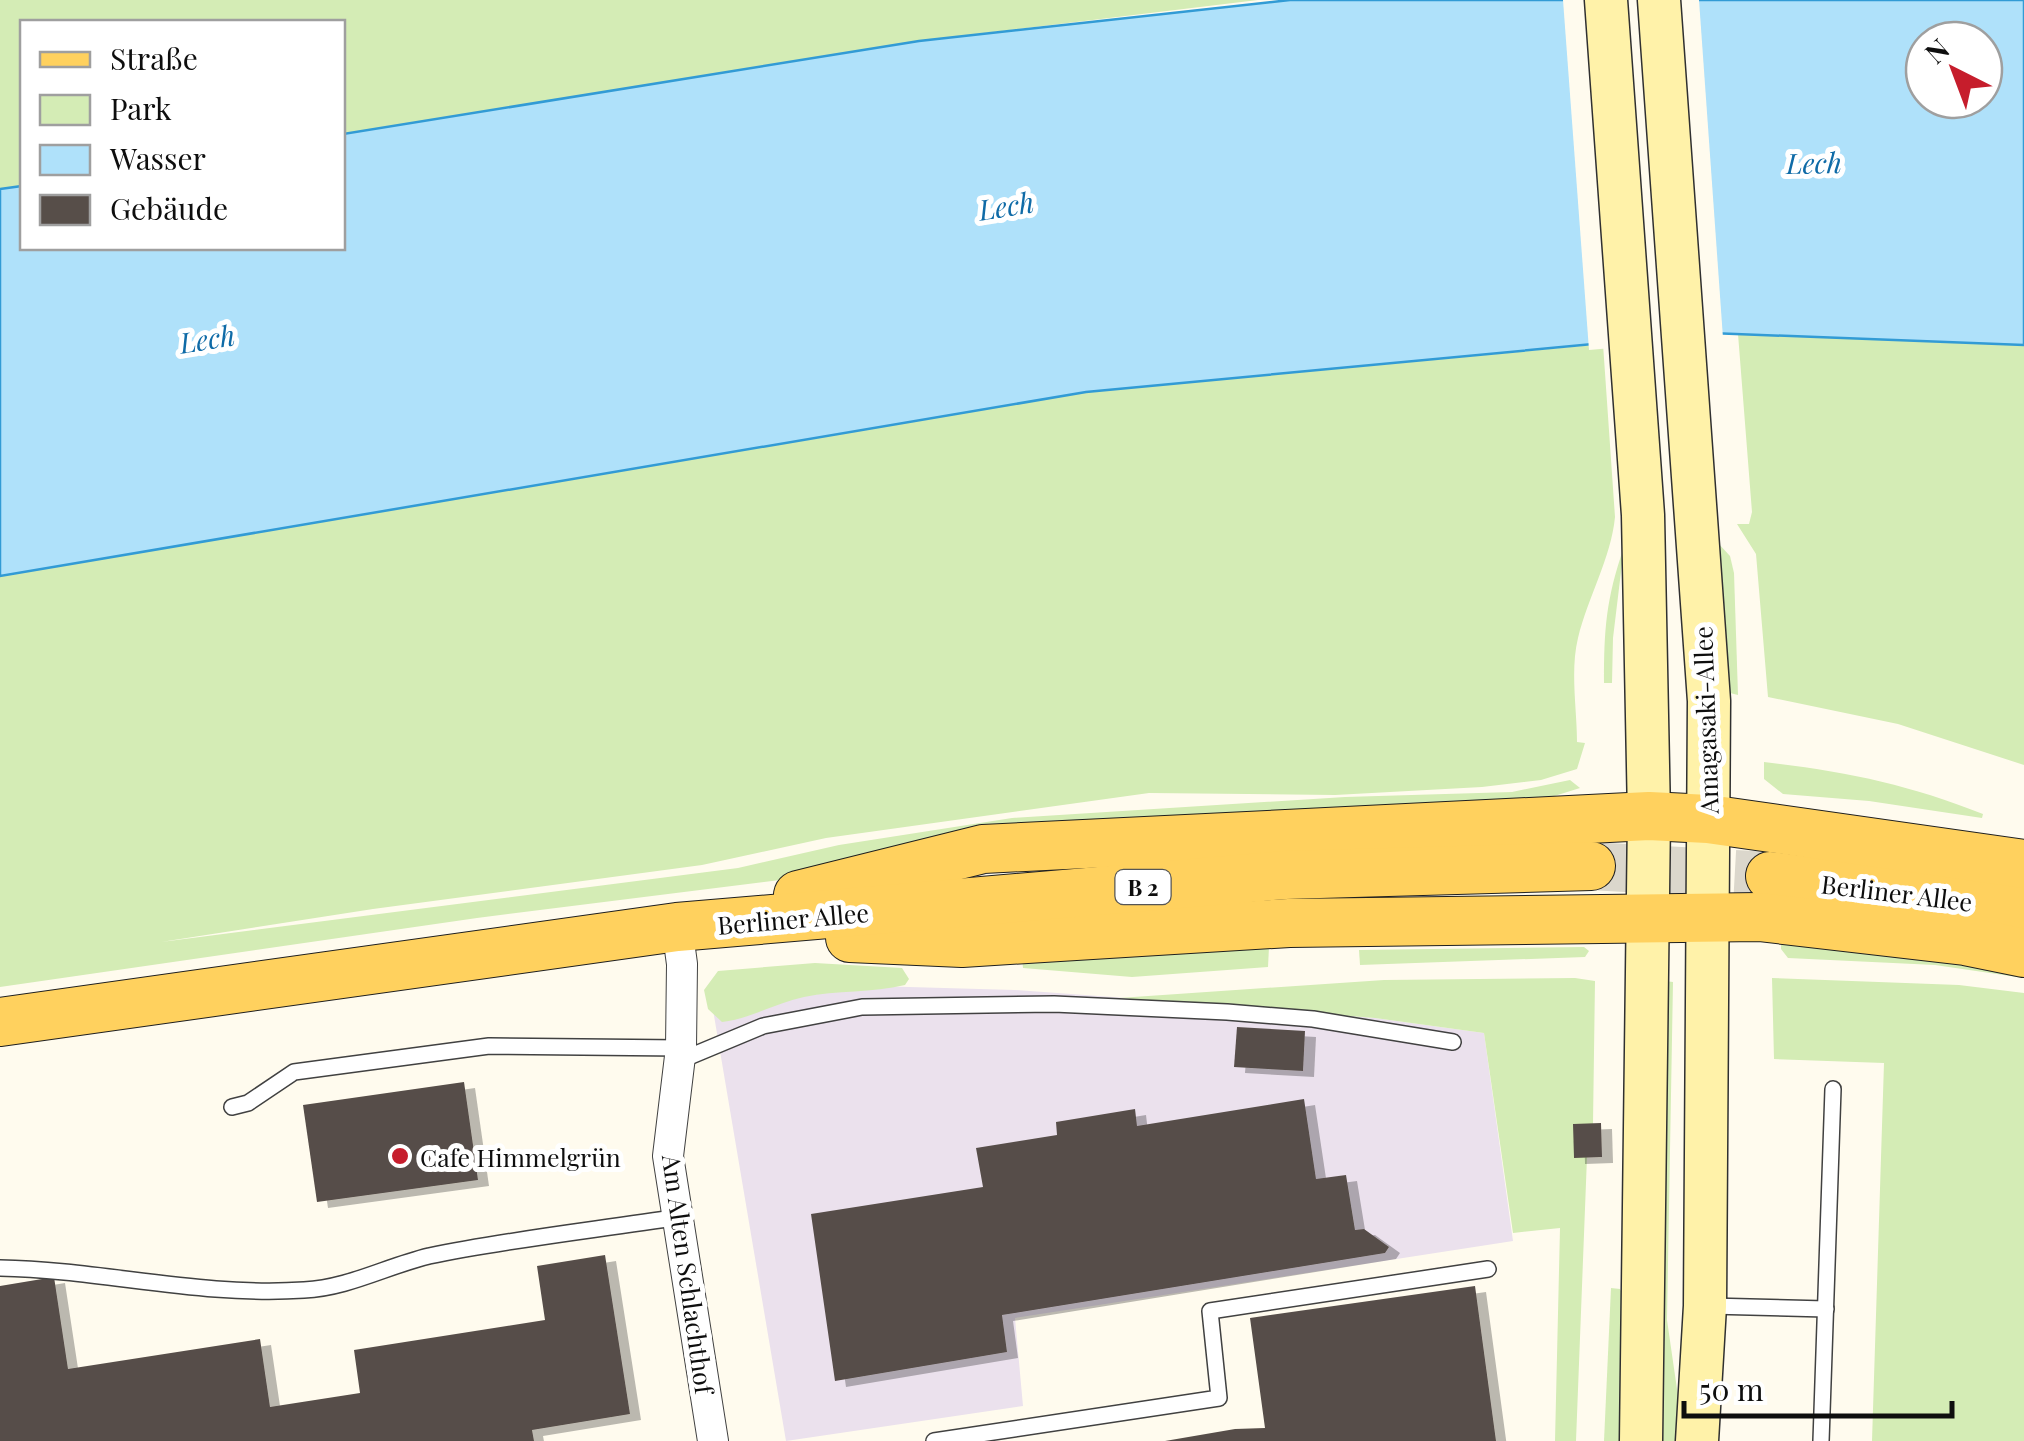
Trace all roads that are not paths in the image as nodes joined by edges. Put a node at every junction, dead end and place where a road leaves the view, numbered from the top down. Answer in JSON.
{"nodes":[{"id":1,"x":1606,"y":0,"type":"edge"},
{"id":2,"x":1658,"y":0,"type":"edge"},
{"id":3,"x":1649,"y":816,"type":"junction"},
{"id":4,"x":1708,"y":819,"type":"junction"},
{"id":5,"x":2024,"y":864,"type":"edge"},
{"id":6,"x":1591,"y":866,"type":"tunnel mouth"},
{"id":7,"x":1770,"y":876,"type":"tunnel mouth"},
{"id":8,"x":2024,"y":910,"type":"edge"},
{"id":9,"x":1708,"y":917,"type":"junction"},
{"id":10,"x":1648,"y":919,"type":"junction"},
{"id":11,"x":687,"y":927,"type":"junction"},
{"id":12,"x":2024,"y":953,"type":"edge"},
{"id":13,"x":0,"y":1022,"type":"edge"},
{"id":14,"x":1453,"y":1042,"type":"dead end"},
{"id":15,"x":680,"y":1054,"type":"junction"},
{"id":16,"x":1833,"y":1089,"type":"dead end"},
{"id":17,"x":232,"y":1107,"type":"dead end"},
{"id":18,"x":678,"y":1217,"type":"junction"},
{"id":19,"x":0,"y":1268,"type":"edge"},
{"id":20,"x":1488,"y":1269,"type":"dead end"},
{"id":21,"x":1706,"y":1306,"type":"junction"},
{"id":22,"x":1826,"y":1309,"type":"junction"},
{"id":23,"x":713,"y":1441,"type":"edge"},
{"id":24,"x":934,"y":1441,"type":"edge"},
{"id":25,"x":1641,"y":1441,"type":"edge"},
{"id":26,"x":1696,"y":1441,"type":"edge"},
{"id":27,"x":1821,"y":1441,"type":"edge"}],
"edges":[{"from":1,"to":3,"type":"main road"},
{"from":2,"to":4,"type":"main road","name":"Amagasaki-Allee"},
{"from":3,"to":4,"type":"main road"},
{"from":3,"to":10,"type":"main road"},
{"from":3,"to":11,"type":"main road"},
{"from":4,"to":5,"type":"main road"},
{"from":4,"to":9,"type":"main road","name":"Amagasaki-Allee"},
{"from":6,"to":11,"type":"main road","name":"Berliner Allee","number":"B 2"},
{"from":7,"to":8,"type":"main road","name":"Berliner Allee"},
{"from":9,"to":10,"type":"main road"},
{"from":9,"to":12,"type":"main road"},
{"from":9,"to":21,"type":"main road","name":"Amagasaki-Allee"},
{"from":10,"to":11,"type":"main road"},
{"from":10,"to":25,"type":"main road"},
{"from":11,"to":13,"type":"main road","name":"Berliner Allee","number":"B 2"},
{"from":11,"to":15,"type":"street","name":"Am Alten Schlachthof"},
{"from":14,"to":15,"type":"lane"},
{"from":15,"to":17,"type":"lane"},
{"from":15,"to":18,"type":"street","name":"Am Alten Schlachthof"},
{"from":16,"to":22,"type":"lane"},
{"from":18,"to":19,"type":"lane"},
{"from":18,"to":23,"type":"street","name":"Am Alten Schlachthof"},
{"from":20,"to":24,"type":"lane"},
{"from":21,"to":22,"type":"lane"},
{"from":21,"to":26,"type":"main road","name":"Amagasaki-Allee"},
{"from":22,"to":27,"type":"lane"}]}
